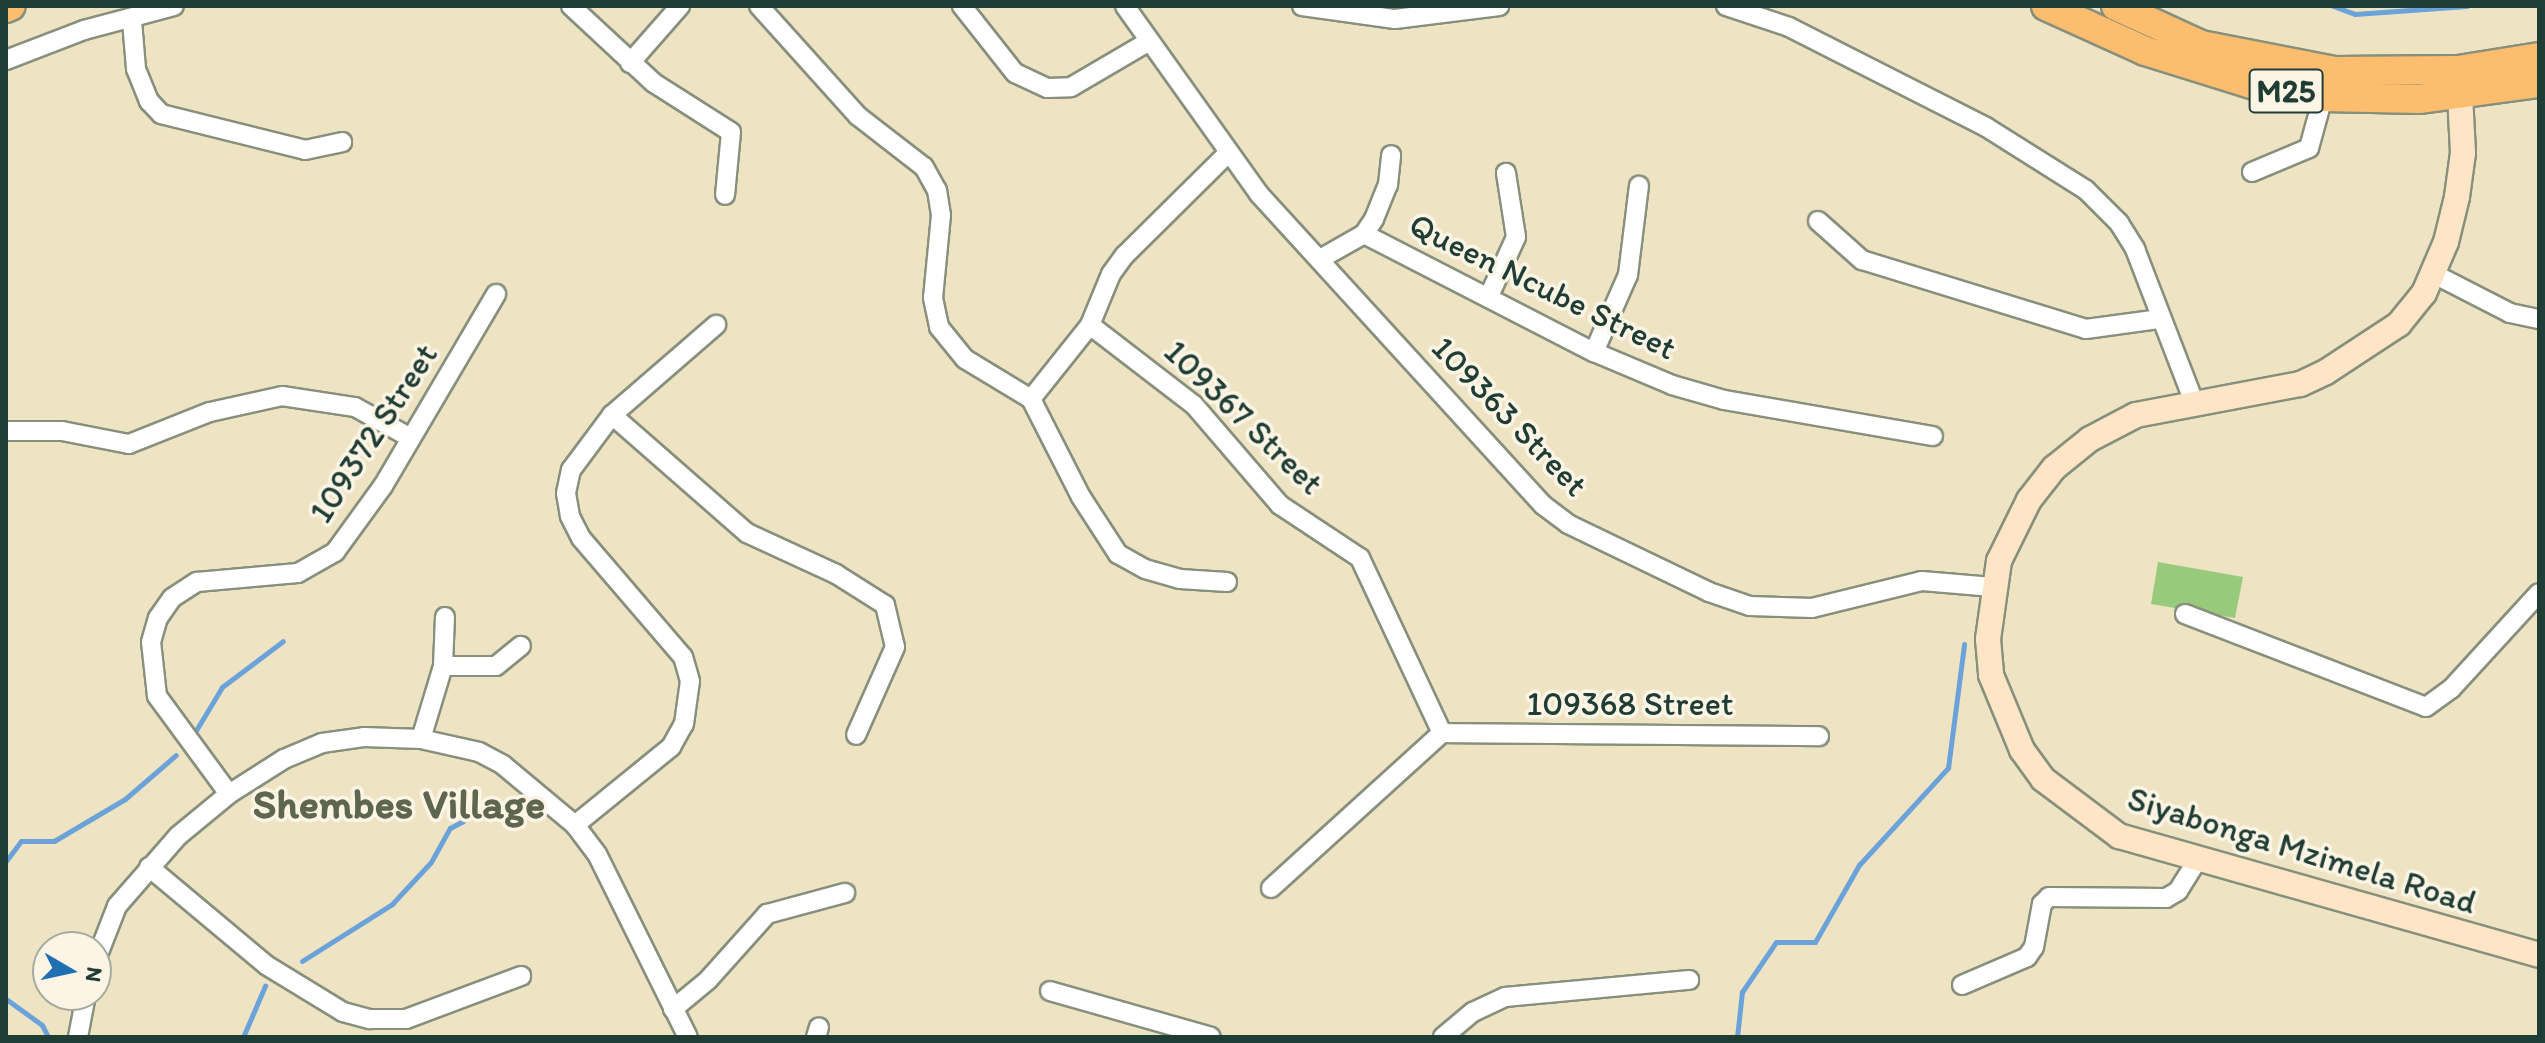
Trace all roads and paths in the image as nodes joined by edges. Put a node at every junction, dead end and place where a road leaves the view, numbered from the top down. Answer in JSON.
{"nodes":[{"id":1,"x":174,"y":6,"type":"edge"},
{"id":2,"x":571,"y":6,"type":"edge"},
{"id":3,"x":680,"y":6,"type":"edge"},
{"id":4,"x":759,"y":6,"type":"edge"},
{"id":5,"x":962,"y":6,"type":"edge"},
{"id":6,"x":1125,"y":6,"type":"edge"},
{"id":7,"x":1302,"y":6,"type":"edge"},
{"id":8,"x":1499,"y":6,"type":"edge"},
{"id":9,"x":1726,"y":6,"type":"edge"},
{"id":10,"x":2046,"y":6,"type":"edge"},
{"id":11,"x":2116,"y":6,"type":"edge"},
{"id":12,"x":132,"y":21,"type":"junction"},
{"id":13,"x":1148,"y":42,"type":"junction"},
{"id":14,"x":2539,"y":57,"type":"edge"},
{"id":15,"x":6,"y":60,"type":"edge"},
{"id":16,"x":630,"y":63,"type":"junction"},
{"id":17,"x":2460,"y":82,"type":"junction"},
{"id":18,"x":2539,"y":83,"type":"edge"},
{"id":19,"x":2323,"y":97,"type":"junction"},
{"id":20,"x":342,"y":142,"type":"dead end"},
{"id":21,"x":1227,"y":154,"type":"junction"},
{"id":22,"x":1391,"y":155,"type":"dead end"},
{"id":23,"x":2252,"y":172,"type":"dead end"},
{"id":24,"x":1506,"y":173,"type":"dead end"},
{"id":25,"x":1639,"y":186,"type":"dead end"},
{"id":26,"x":725,"y":195,"type":"dead end"},
{"id":27,"x":1818,"y":221,"type":"dead end"},
{"id":28,"x":1364,"y":234,"type":"junction"},
{"id":29,"x":1320,"y":259,"type":"junction"},
{"id":30,"x":2434,"y":274,"type":"junction"},
{"id":31,"x":496,"y":294,"type":"dead end"},
{"id":32,"x":1489,"y":296,"type":"junction"},
{"id":33,"x":2160,"y":319,"type":"junction"},
{"id":34,"x":2539,"y":319,"type":"edge"},
{"id":35,"x":716,"y":325,"type":"dead end"},
{"id":36,"x":1090,"y":325,"type":"junction"},
{"id":37,"x":1594,"y":352,"type":"junction"},
{"id":38,"x":1031,"y":399,"type":"junction"},
{"id":39,"x":2194,"y":402,"type":"junction"},
{"id":40,"x":612,"y":415,"type":"junction"},
{"id":41,"x":6,"y":431,"type":"edge"},
{"id":42,"x":1933,"y":436,"type":"dead end"},
{"id":43,"x":411,"y":438,"type":"junction"},
{"id":44,"x":1227,"y":582,"type":"dead end"},
{"id":45,"x":1993,"y":587,"type":"junction"},
{"id":46,"x":2539,"y":593,"type":"edge"},
{"id":47,"x":2185,"y":614,"type":"dead end"},
{"id":48,"x":445,"y":617,"type":"dead end"},
{"id":49,"x":521,"y":646,"type":"dead end"},
{"id":50,"x":443,"y":666,"type":"junction"},
{"id":51,"x":1442,"y":733,"type":"junction"},
{"id":52,"x":856,"y":735,"type":"dead end"},
{"id":53,"x":1819,"y":736,"type":"dead end"},
{"id":54,"x":421,"y":739,"type":"junction"},
{"id":55,"x":229,"y":794,"type":"junction"},
{"id":56,"x":575,"y":825,"type":"junction"},
{"id":57,"x":2198,"y":859,"type":"junction"},
{"id":58,"x":149,"y":867,"type":"junction"},
{"id":59,"x":1271,"y":888,"type":"dead end"},
{"id":60,"x":845,"y":893,"type":"dead end"},
{"id":61,"x":107,"y":931,"type":"edge"},
{"id":62,"x":2539,"y":955,"type":"edge"},
{"id":63,"x":521,"y":976,"type":"dead end"},
{"id":64,"x":1689,"y":980,"type":"dead end"},
{"id":65,"x":1962,"y":985,"type":"dead end"},
{"id":66,"x":1050,"y":991,"type":"dead end"},
{"id":67,"x":673,"y":1009,"type":"junction"},
{"id":68,"x":83,"y":1011,"type":"edge"},
{"id":69,"x":78,"y":1037,"type":"edge"},
{"id":70,"x":688,"y":1037,"type":"edge"},
{"id":71,"x":1211,"y":1037,"type":"edge"},
{"id":72,"x":1443,"y":1037,"type":"edge"}],
"edges":[{"from":1,"to":12,"type":"street"},
{"from":2,"to":16,"type":"street"},
{"from":3,"to":16,"type":"street"},
{"from":4,"to":38,"type":"street"},
{"from":5,"to":13,"type":"street"},
{"from":6,"to":13,"type":"street","name":"109363 Street"},
{"from":7,"to":8,"type":"street"},
{"from":9,"to":33,"type":"street"},
{"from":10,"to":19,"type":"main road","number":"M25"},
{"from":11,"to":17,"type":"main road","number":"M25"},
{"from":12,"to":15,"type":"street"},
{"from":12,"to":20,"type":"street"},
{"from":13,"to":21,"type":"street","name":"109363 Street"},
{"from":14,"to":17,"type":"main road","number":"M25"},
{"from":16,"to":26,"type":"street"},
{"from":17,"to":18,"type":"main road","number":"M25"},
{"from":17,"to":19,"type":"main road","number":"M25"},
{"from":17,"to":30,"type":"street","name":"Siyabonga Mzimela Road"},
{"from":19,"to":23,"type":"street"},
{"from":21,"to":29,"type":"street","name":"109363 Street"},
{"from":21,"to":36,"type":"street"},
{"from":22,"to":28,"type":"street"},
{"from":24,"to":32,"type":"street"},
{"from":25,"to":37,"type":"street"},
{"from":27,"to":33,"type":"street"},
{"from":28,"to":29,"type":"street","name":"Queen Ncube Street"},
{"from":28,"to":32,"type":"street","name":"Queen Ncube Street"},
{"from":29,"to":45,"type":"street","name":"109363 Street"},
{"from":30,"to":34,"type":"street"},
{"from":30,"to":39,"type":"street","name":"Siyabonga Mzimela Road"},
{"from":31,"to":43,"type":"street","name":"109372 Street"},
{"from":32,"to":37,"type":"street","name":"Queen Ncube Street"},
{"from":33,"to":39,"type":"street"},
{"from":35,"to":40,"type":"street"},
{"from":36,"to":38,"type":"street"},
{"from":36,"to":51,"type":"street","name":"109367 Street"},
{"from":37,"to":42,"type":"street","name":"Queen Ncube Street"},
{"from":38,"to":44,"type":"street"},
{"from":39,"to":45,"type":"street","name":"Siyabonga Mzimela Road"},
{"from":40,"to":52,"type":"street"},
{"from":40,"to":56,"type":"street"},
{"from":41,"to":43,"type":"street"},
{"from":43,"to":55,"type":"street","name":"109372 Street"},
{"from":45,"to":57,"type":"street","name":"Siyabonga Mzimela Road"},
{"from":46,"to":47,"type":"street"},
{"from":48,"to":50,"type":"street"},
{"from":49,"to":50,"type":"street"},
{"from":50,"to":54,"type":"street"},
{"from":51,"to":53,"type":"street","name":"109368 Street"},
{"from":51,"to":59,"type":"street"},
{"from":54,"to":55,"type":"street"},
{"from":54,"to":56,"type":"street"},
{"from":55,"to":58,"type":"street"},
{"from":56,"to":67,"type":"street"},
{"from":57,"to":62,"type":"street","name":"Siyabonga Mzimela Road"},
{"from":57,"to":65,"type":"street"},
{"from":58,"to":61,"type":"street"},
{"from":58,"to":63,"type":"street"},
{"from":60,"to":67,"type":"street"},
{"from":64,"to":72,"type":"street"},
{"from":66,"to":71,"type":"street"},
{"from":67,"to":70,"type":"street"},
{"from":68,"to":69,"type":"street"}]}
